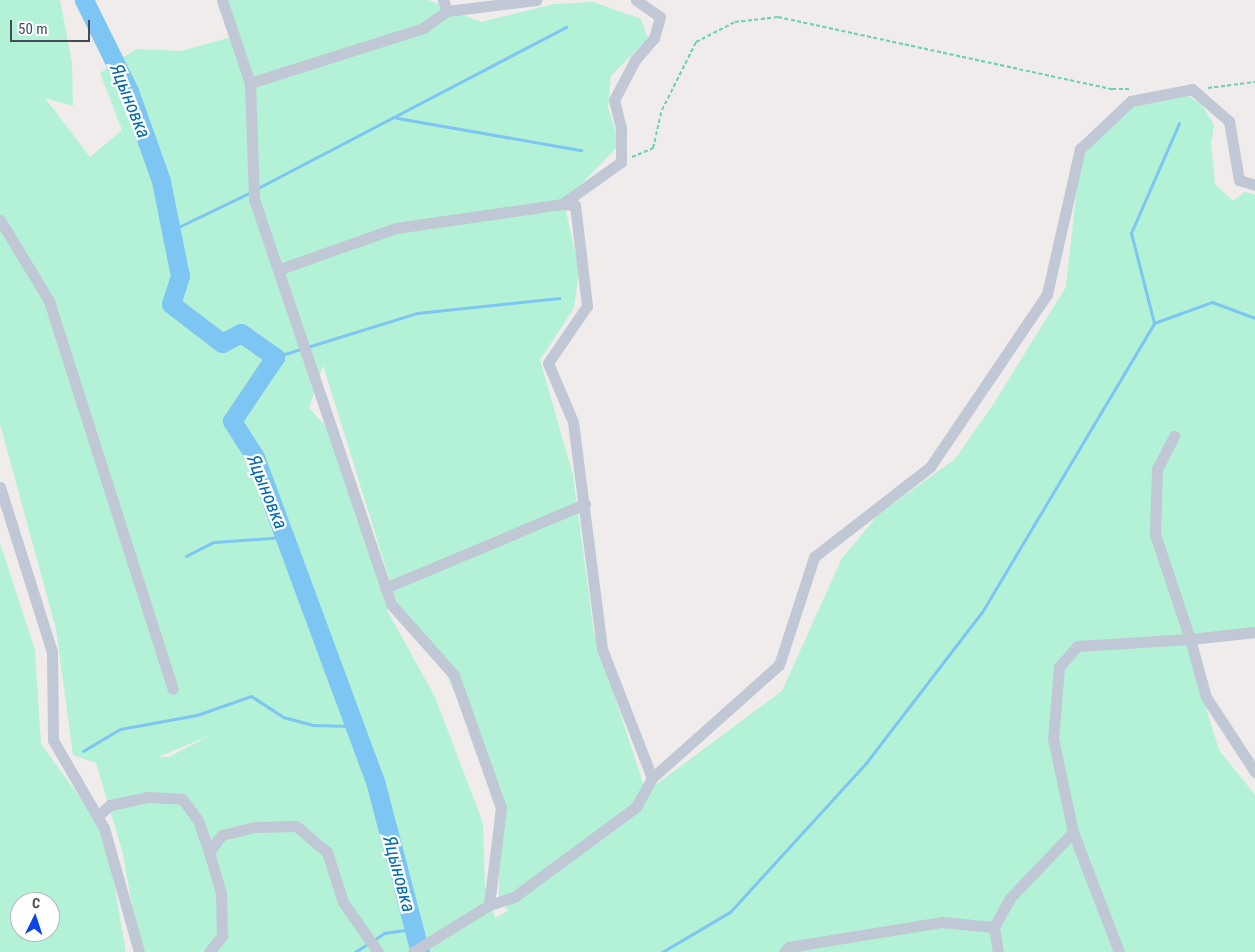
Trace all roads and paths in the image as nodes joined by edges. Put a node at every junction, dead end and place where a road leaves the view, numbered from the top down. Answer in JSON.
{"nodes":[{"id":1,"x":222,"y":0,"type":"edge"},
{"id":2,"x":536,"y":0,"type":"edge"},
{"id":3,"x":636,"y":0,"type":"edge"},
{"id":4,"x":445,"y":6,"type":"edge"},
{"id":5,"x":1255,"y":82,"type":"edge"},
{"id":6,"x":250,"y":84,"type":"junction"},
{"id":7,"x":1139,"y":89,"type":"dead end"},
{"id":8,"x":1192,"y":89,"type":"junction"},
{"id":9,"x":621,"y":162,"type":"junction"},
{"id":10,"x":1255,"y":185,"type":"edge"},
{"id":11,"x":562,"y":204,"type":"junction"},
{"id":12,"x":0,"y":220,"type":"edge"},
{"id":13,"x":280,"y":269,"type":"junction"},
{"id":14,"x":1174,"y":436,"type":"dead end"},
{"id":15,"x":0,"y":487,"type":"edge"},
{"id":16,"x":584,"y":504,"type":"junction"},
{"id":17,"x":385,"y":588,"type":"junction"},
{"id":18,"x":1255,"y":632,"type":"edge"},
{"id":19,"x":1190,"y":639,"type":"junction"},
{"id":20,"x":173,"y":689,"type":"dead end"},
{"id":21,"x":1255,"y":772,"type":"edge"},
{"id":22,"x":652,"y":778,"type":"junction"},
{"id":23,"x":98,"y":816,"type":"junction"},
{"id":24,"x":1073,"y":832,"type":"junction"},
{"id":25,"x":209,"y":852,"type":"junction"},
{"id":26,"x":489,"y":905,"type":"junction"},
{"id":27,"x":994,"y":927,"type":"junction"},
{"id":28,"x":377,"y":950,"type":"edge"},
{"id":29,"x":790,"y":950,"type":"edge"},
{"id":30,"x":139,"y":952,"type":"edge"},
{"id":31,"x":209,"y":952,"type":"edge"},
{"id":32,"x":413,"y":952,"type":"edge"},
{"id":33,"x":998,"y":952,"type":"edge"},
{"id":34,"x":1119,"y":952,"type":"edge"}],
"edges":[{"from":1,"to":6,"type":"lane"},
{"from":2,"to":4,"type":"lane"},
{"from":3,"to":9,"type":"lane"},
{"from":4,"to":6,"type":"lane"},
{"from":5,"to":8,"type":"path"},
{"from":6,"to":13,"type":"lane"},
{"from":7,"to":9,"type":"path"},
{"from":8,"to":10,"type":"lane"},
{"from":8,"to":22,"type":"lane"},
{"from":9,"to":11,"type":"lane"},
{"from":11,"to":13,"type":"lane"},
{"from":11,"to":16,"type":"lane"},
{"from":12,"to":20,"type":"lane"},
{"from":13,"to":17,"type":"lane"},
{"from":14,"to":19,"type":"lane"},
{"from":15,"to":23,"type":"lane"},
{"from":16,"to":17,"type":"lane"},
{"from":16,"to":22,"type":"lane"},
{"from":17,"to":26,"type":"lane"},
{"from":18,"to":19,"type":"lane"},
{"from":19,"to":21,"type":"lane"},
{"from":19,"to":24,"type":"lane"},
{"from":22,"to":26,"type":"lane"},
{"from":23,"to":25,"type":"lane"},
{"from":23,"to":30,"type":"lane"},
{"from":24,"to":27,"type":"lane"},
{"from":24,"to":34,"type":"lane"},
{"from":25,"to":28,"type":"lane"},
{"from":25,"to":31,"type":"lane"},
{"from":26,"to":32,"type":"lane"},
{"from":27,"to":29,"type":"lane"},
{"from":27,"to":33,"type":"lane"}]}
